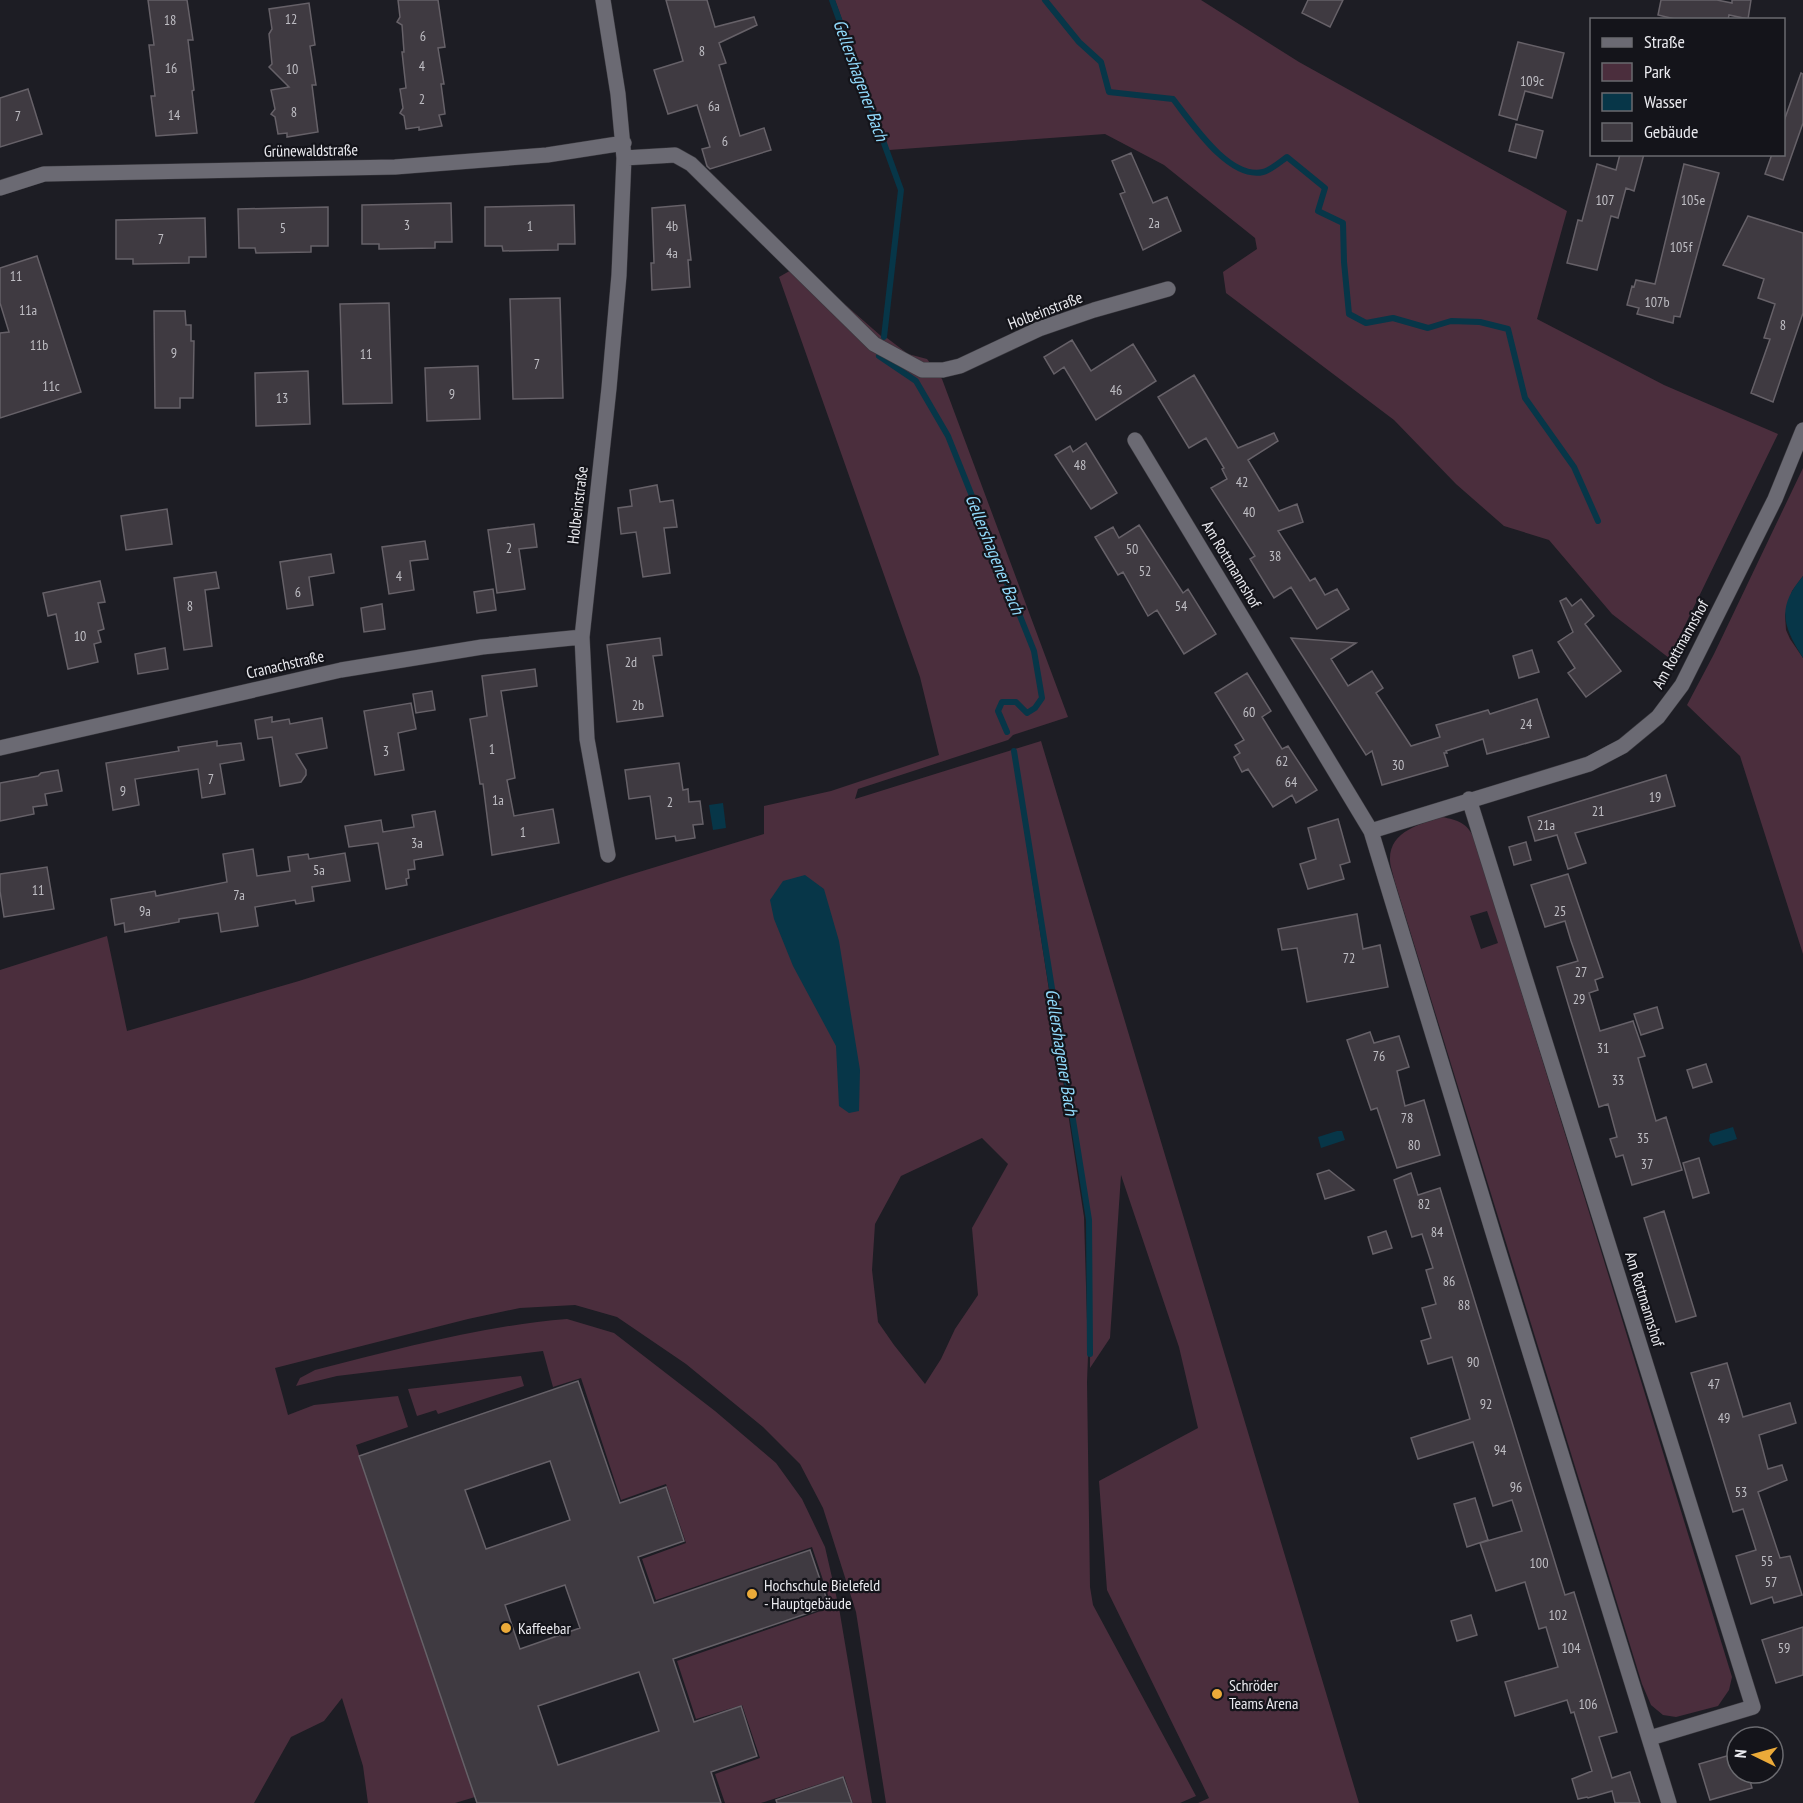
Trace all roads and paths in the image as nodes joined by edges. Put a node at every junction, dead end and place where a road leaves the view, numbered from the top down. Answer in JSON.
{"nodes":[{"id":1,"x":603,"y":0,"type":"edge"},
{"id":2,"x":624,"y":151,"type":"junction"},
{"id":3,"x":0,"y":188,"type":"edge"},
{"id":4,"x":1168,"y":289,"type":"dead end"},
{"id":5,"x":1803,"y":430,"type":"edge"},
{"id":6,"x":1135,"y":440,"type":"dead end"},
{"id":7,"x":582,"y":637,"type":"junction"},
{"id":8,"x":0,"y":748,"type":"edge"},
{"id":9,"x":1469,"y":800,"type":"junction"},
{"id":10,"x":1371,"y":831,"type":"junction"},
{"id":11,"x":608,"y":855,"type":"dead end"},
{"id":12,"x":1650,"y":1738,"type":"junction"},
{"id":13,"x":1669,"y":1803,"type":"edge"}],
"edges":[{"from":1,"to":2,"type":"street","name":"Holbeinstraße"},
{"from":2,"to":3,"type":"street","name":"Grünewaldstraße"},
{"from":2,"to":4,"type":"street","name":"Holbeinstraße"},
{"from":2,"to":7,"type":"street","name":"Holbeinstraße"},
{"from":5,"to":9,"type":"street","name":"Am Rottmannshof"},
{"from":6,"to":10,"type":"street","name":"Am Rottmannshof"},
{"from":7,"to":8,"type":"street","name":"Cranachstraße"},
{"from":7,"to":11,"type":"street","name":"Holbeinstraße"},
{"from":9,"to":10,"type":"street","name":"Am Rottmannshof"},
{"from":9,"to":12,"type":"street","name":"Am Rottmannshof"},
{"from":10,"to":12,"type":"street","name":"Am Rottmannshof"},
{"from":12,"to":13,"type":"street","name":"Am Rottmannshof"}]}
